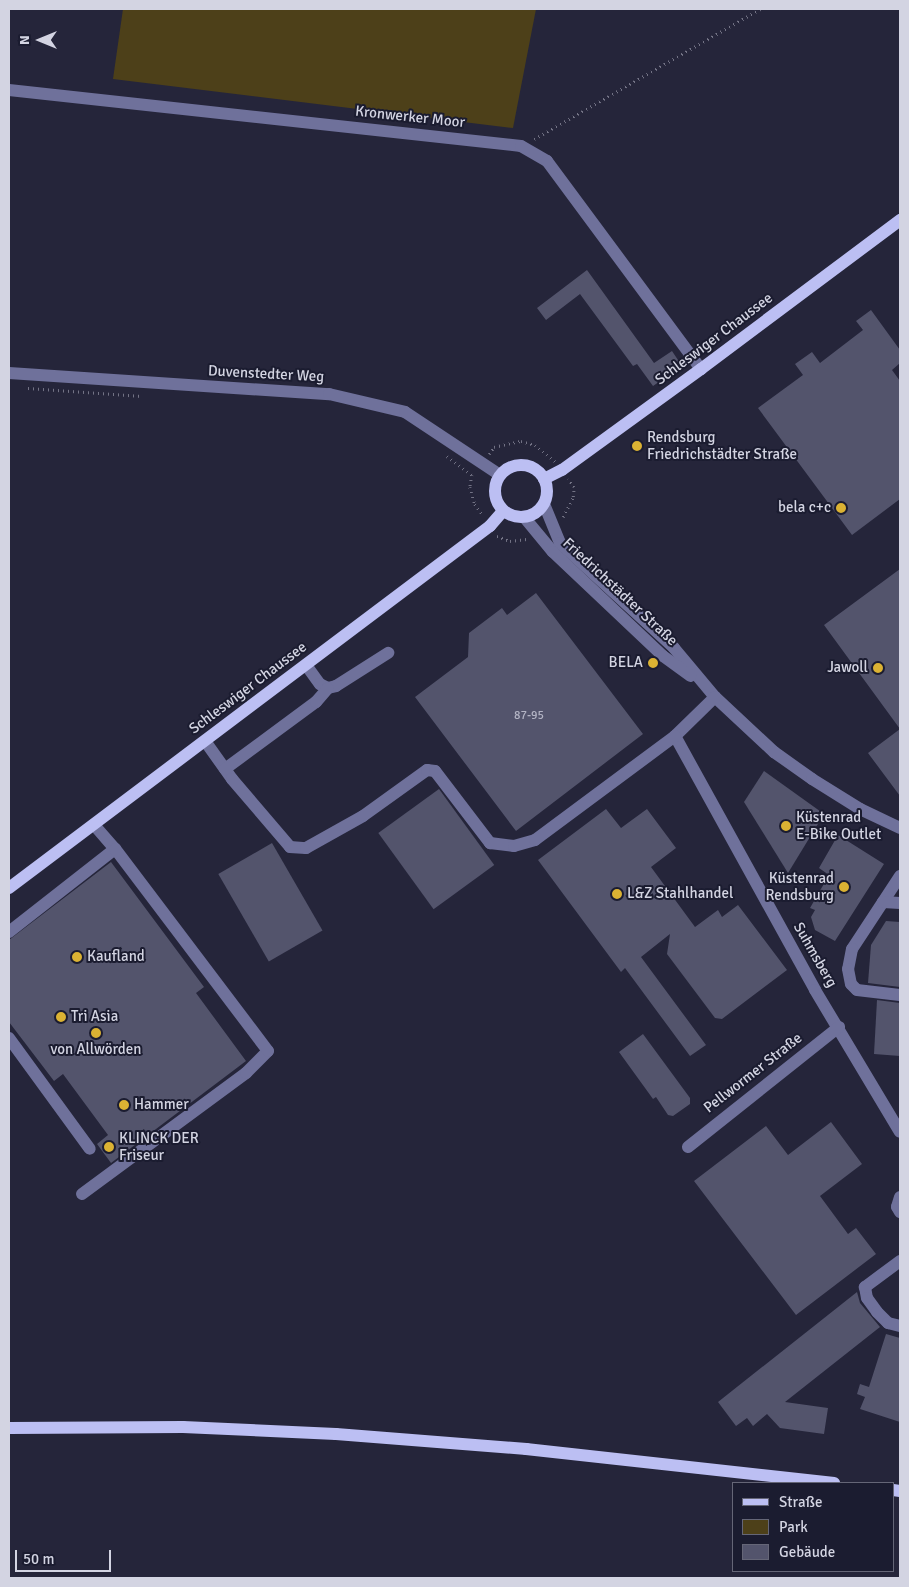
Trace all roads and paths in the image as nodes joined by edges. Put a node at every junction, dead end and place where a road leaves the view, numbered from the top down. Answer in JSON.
{"nodes":[{"id":1,"x":760,"y":9,"type":"edge"},
{"id":2,"x":9,"y":90,"type":"edge"},
{"id":3,"x":521,"y":146,"type":"junction"},
{"id":4,"x":900,"y":220,"type":"edge"},
{"id":5,"x":701,"y":369,"type":"junction"},
{"id":6,"x":9,"y":373,"type":"edge"},
{"id":7,"x":18,"y":387,"type":"dead end"},
{"id":8,"x":143,"y":396,"type":"dead end"},
{"id":9,"x":441,"y":452,"type":"dead end"},
{"id":10,"x":490,"y":452,"type":"dead end"},
{"id":11,"x":554,"y":460,"type":"dead end"},
{"id":12,"x":500,"y":475,"type":"junction"},
{"id":13,"x":544,"y":479,"type":"junction"},
{"id":14,"x":569,"y":479,"type":"dead end"},
{"id":15,"x":544,"y":504,"type":"junction"},
{"id":16,"x":503,"y":510,"type":"junction"},
{"id":17,"x":482,"y":515,"type":"dead end"},
{"id":18,"x":524,"y":518,"type":"junction"},
{"id":19,"x":561,"y":520,"type":"dead end"},
{"id":20,"x":495,"y":534,"type":"dead end"},
{"id":21,"x":532,"y":538,"type":"dead end"},
{"id":22,"x":388,"y":653,"type":"dead end"},
{"id":23,"x":306,"y":665,"type":"junction"},
{"id":24,"x":701,"y":683,"type":"junction"},
{"id":25,"x":328,"y":688,"type":"junction"},
{"id":26,"x":715,"y":697,"type":"junction"},
{"id":27,"x":675,"y":736,"type":"junction"},
{"id":28,"x":205,"y":741,"type":"junction"},
{"id":29,"x":225,"y":769,"type":"junction"},
{"id":30,"x":94,"y":825,"type":"junction"},
{"id":31,"x":900,"y":828,"type":"edge"},
{"id":32,"x":115,"y":849,"type":"junction"},
{"id":33,"x":900,"y":876,"type":"edge"},
{"id":34,"x":9,"y":888,"type":"edge"},
{"id":35,"x":883,"y":902,"type":"junction"},
{"id":36,"x":900,"y":903,"type":"edge"},
{"id":37,"x":9,"y":932,"type":"edge"},
{"id":38,"x":900,"y":995,"type":"edge"},
{"id":39,"x":839,"y":1027,"type":"junction"},
{"id":40,"x":9,"y":1038,"type":"edge"},
{"id":41,"x":900,"y":1132,"type":"edge"},
{"id":42,"x":688,"y":1147,"type":"dead end"},
{"id":43,"x":90,"y":1149,"type":"dead end"},
{"id":44,"x":82,"y":1194,"type":"dead end"},
{"id":45,"x":900,"y":1197,"type":"edge"},
{"id":46,"x":900,"y":1212,"type":"edge"},
{"id":47,"x":900,"y":1261,"type":"edge"},
{"id":48,"x":900,"y":1326,"type":"edge"},
{"id":49,"x":9,"y":1428,"type":"edge"},
{"id":50,"x":825,"y":1482,"type":"edge"}],
"edges":[{"from":1,"to":3,"type":"path"},
{"from":2,"to":3,"type":"street","name":"Kronwerker Moor"},
{"from":3,"to":5,"type":"street","name":"Kronwerker Moor"},
{"from":4,"to":5,"type":"main road","name":"Schleswiger Chaussee"},
{"from":5,"to":13,"type":"main road","name":"Schleswiger Chaussee"},
{"from":6,"to":12,"type":"street","name":"Duvenstedter Weg"},
{"from":7,"to":8,"type":"path"},
{"from":9,"to":17,"type":"path"},
{"from":10,"to":11,"type":"path"},
{"from":12,"to":13,"type":"main road"},
{"from":12,"to":16,"type":"main road"},
{"from":13,"to":15,"type":"main road"},
{"from":14,"to":19,"type":"path"},
{"from":15,"to":18,"type":"main road"},
{"from":15,"to":24,"type":"street","name":"Friedrichstädter Straße"},
{"from":16,"to":18,"type":"main road"},
{"from":16,"to":23,"type":"main road","name":"Schleswiger Chaussee"},
{"from":18,"to":24,"type":"street","name":"Friedrichstädter Straße"},
{"from":20,"to":21,"type":"path"},
{"from":22,"to":25,"type":"street"},
{"from":23,"to":25,"type":"street"},
{"from":23,"to":28,"type":"main road","name":"Schleswiger Chaussee"},
{"from":24,"to":26,"type":"street","name":"Friedrichstädter Straße"},
{"from":25,"to":29,"type":"street"},
{"from":26,"to":27,"type":"street"},
{"from":26,"to":31,"type":"street","name":"Friedrichstädter Straße"},
{"from":27,"to":29,"type":"street"},
{"from":27,"to":39,"type":"street","name":"Suhmsberg"},
{"from":28,"to":29,"type":"street"},
{"from":28,"to":30,"type":"main road","name":"Schleswiger Chaussee"},
{"from":30,"to":32,"type":"street"},
{"from":30,"to":34,"type":"main road","name":"Schleswiger Chaussee"},
{"from":32,"to":37,"type":"street"},
{"from":32,"to":44,"type":"street"},
{"from":33,"to":35,"type":"street"},
{"from":35,"to":36,"type":"street"},
{"from":35,"to":38,"type":"street"},
{"from":39,"to":41,"type":"street","name":"Suhmsberg"},
{"from":39,"to":42,"type":"street","name":"Pellwormer Straße"},
{"from":40,"to":43,"type":"street"},
{"from":45,"to":46,"type":"street"},
{"from":47,"to":48,"type":"street"},
{"from":49,"to":50,"type":"main road"}]}
